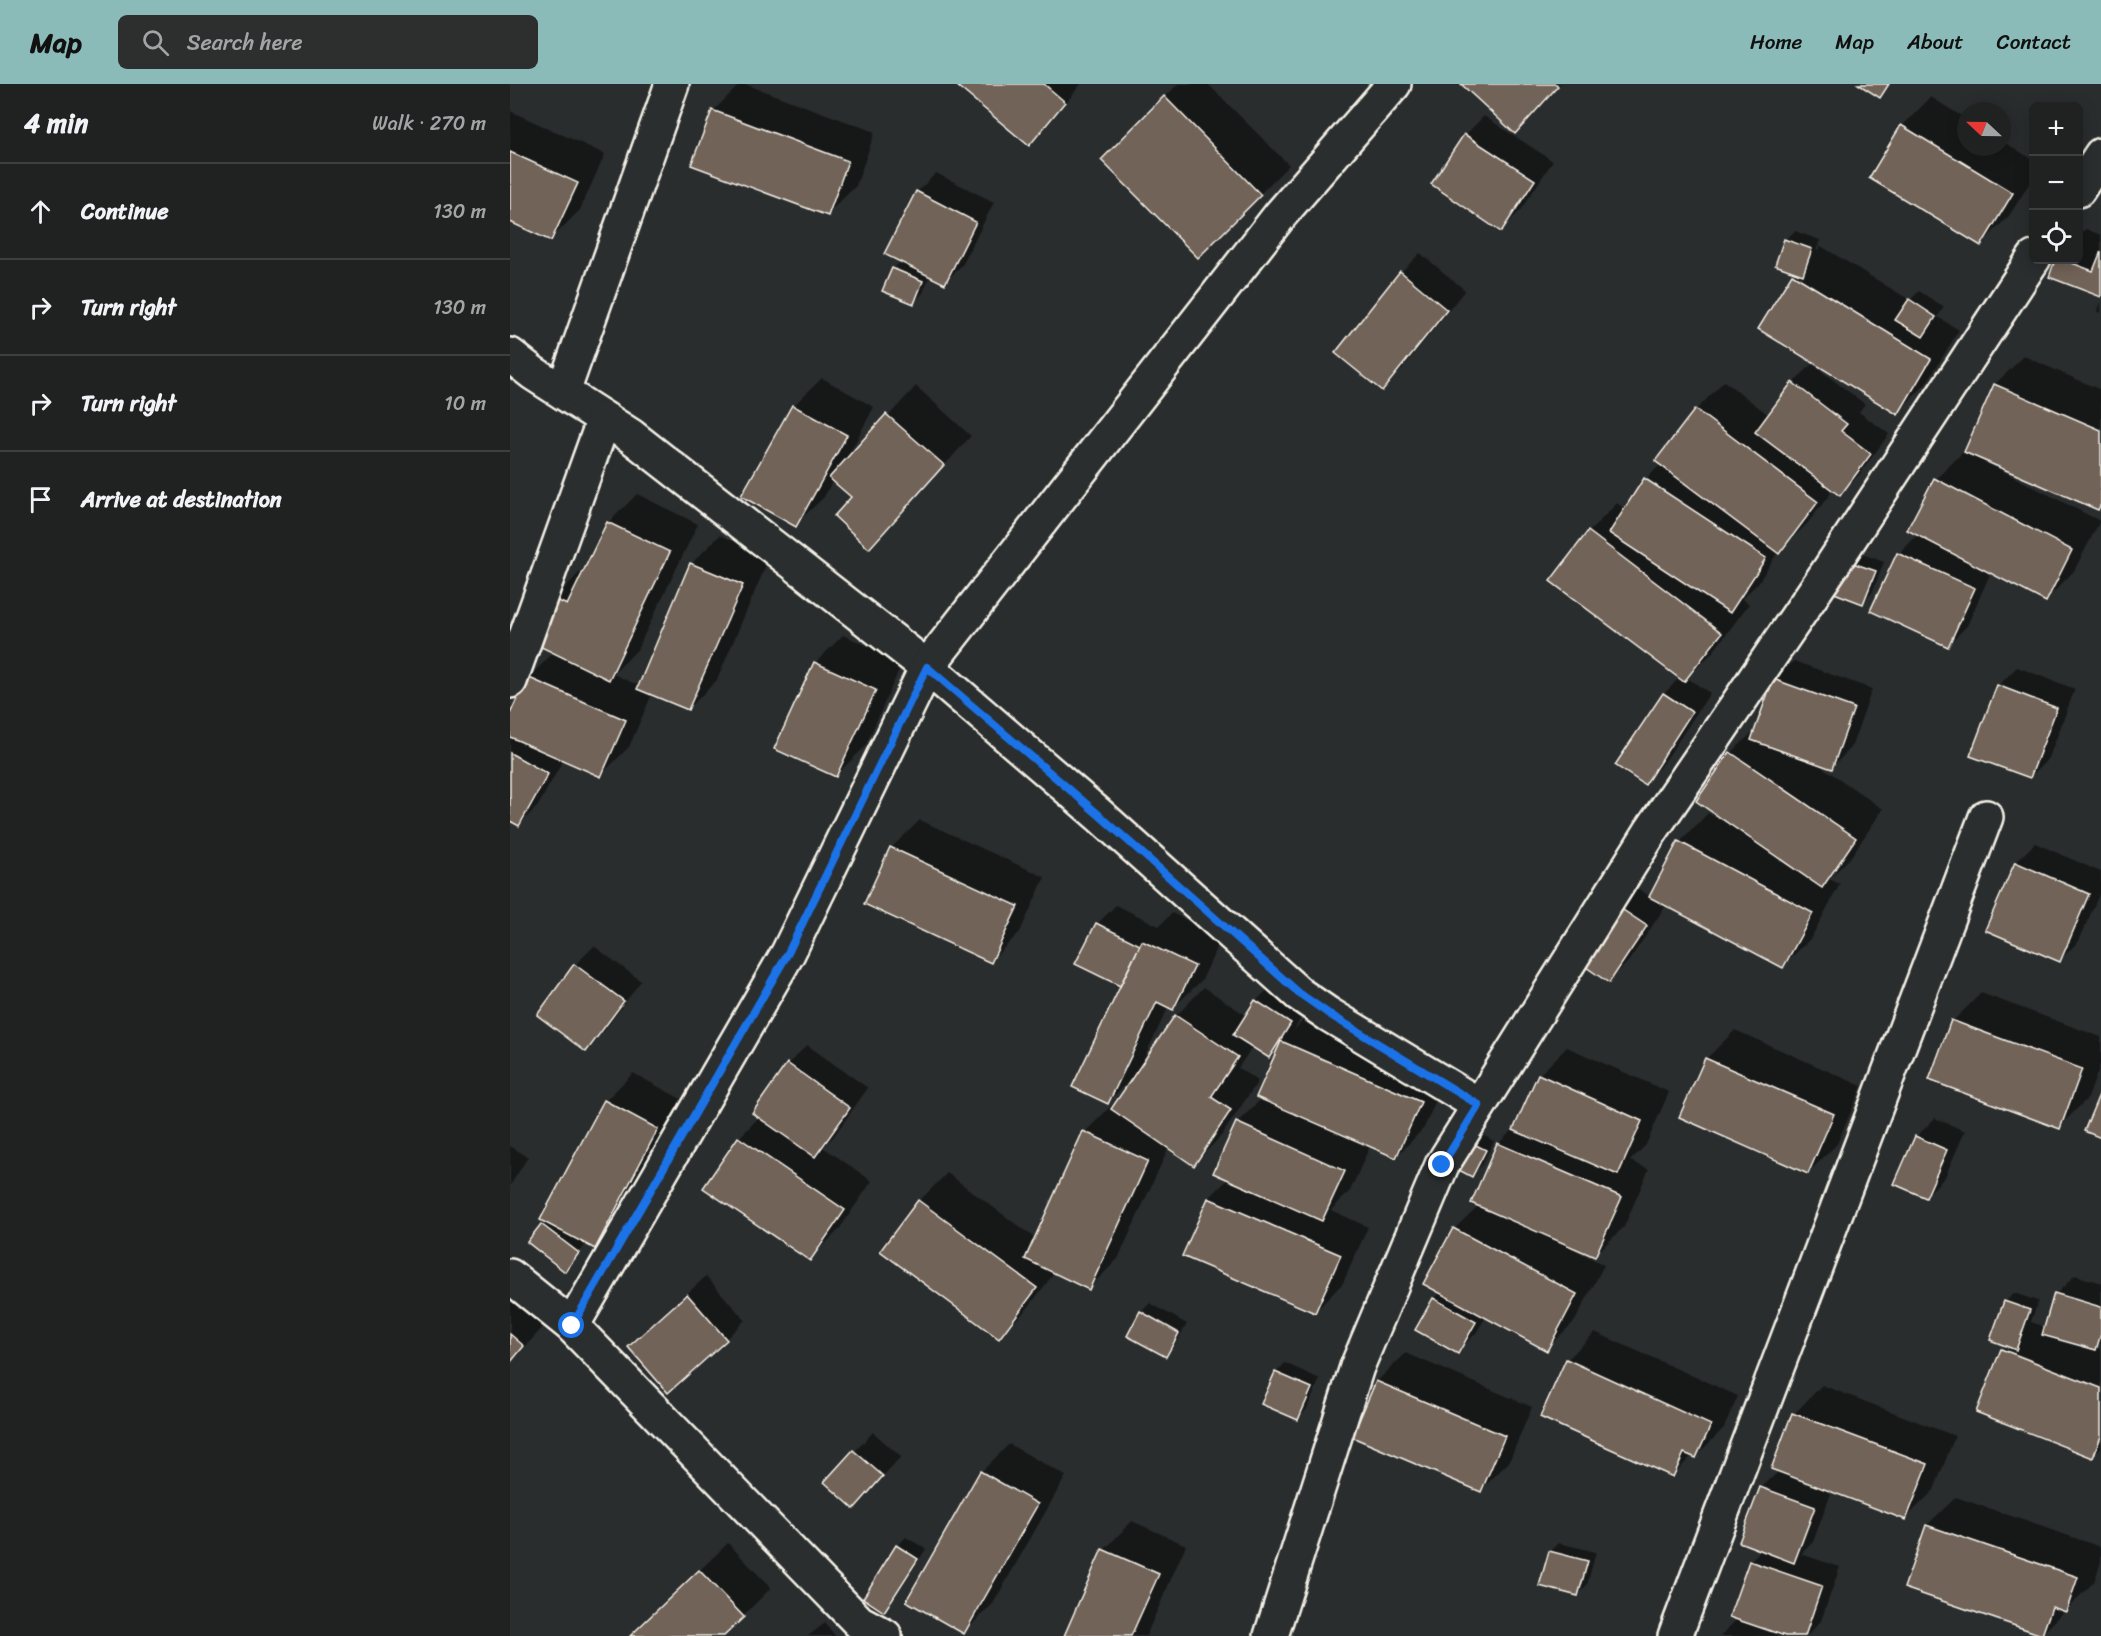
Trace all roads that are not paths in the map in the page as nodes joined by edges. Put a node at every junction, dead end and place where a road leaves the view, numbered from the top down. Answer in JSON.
{"nodes":[{"id":1,"x":672,"y":84,"type":"edge"},
{"id":2,"x":1394,"y":84,"type":"edge"},
{"id":3,"x":2101,"y":155,"type":"edge"},
{"id":4,"x":2083,"y":184,"type":"edge"},
{"id":5,"x":2030,"y":264,"type":"edge"},
{"id":6,"x":510,"y":355,"type":"edge"},
{"id":7,"x":563,"y":392,"type":"junction"},
{"id":8,"x":604,"y":419,"type":"junction"},
{"id":9,"x":927,"y":667,"type":"junction"},
{"id":10,"x":510,"y":681,"type":"edge"},
{"id":11,"x":1986,"y":817,"type":"dead end"},
{"id":12,"x":1479,"y":1105,"type":"junction"},
{"id":13,"x":510,"y":1276,"type":"edge"},
{"id":14,"x":572,"y":1326,"type":"junction"},
{"id":15,"x":885,"y":1636,"type":"edge"},
{"id":16,"x":1271,"y":1636,"type":"edge"},
{"id":17,"x":1675,"y":1636,"type":"edge"}],
"edges":[{"from":1,"to":7,"type":"street"},
{"from":2,"to":9,"type":"street"},
{"from":3,"to":4,"type":"street"},
{"from":5,"to":12,"type":"street"},
{"from":6,"to":7,"type":"street"},
{"from":7,"to":8,"type":"street"},
{"from":8,"to":9,"type":"street"},
{"from":8,"to":10,"type":"street"},
{"from":9,"to":12,"type":"street"},
{"from":9,"to":14,"type":"street"},
{"from":11,"to":17,"type":"street"},
{"from":12,"to":16,"type":"street"},
{"from":13,"to":14,"type":"street"},
{"from":14,"to":15,"type":"street"}]}
